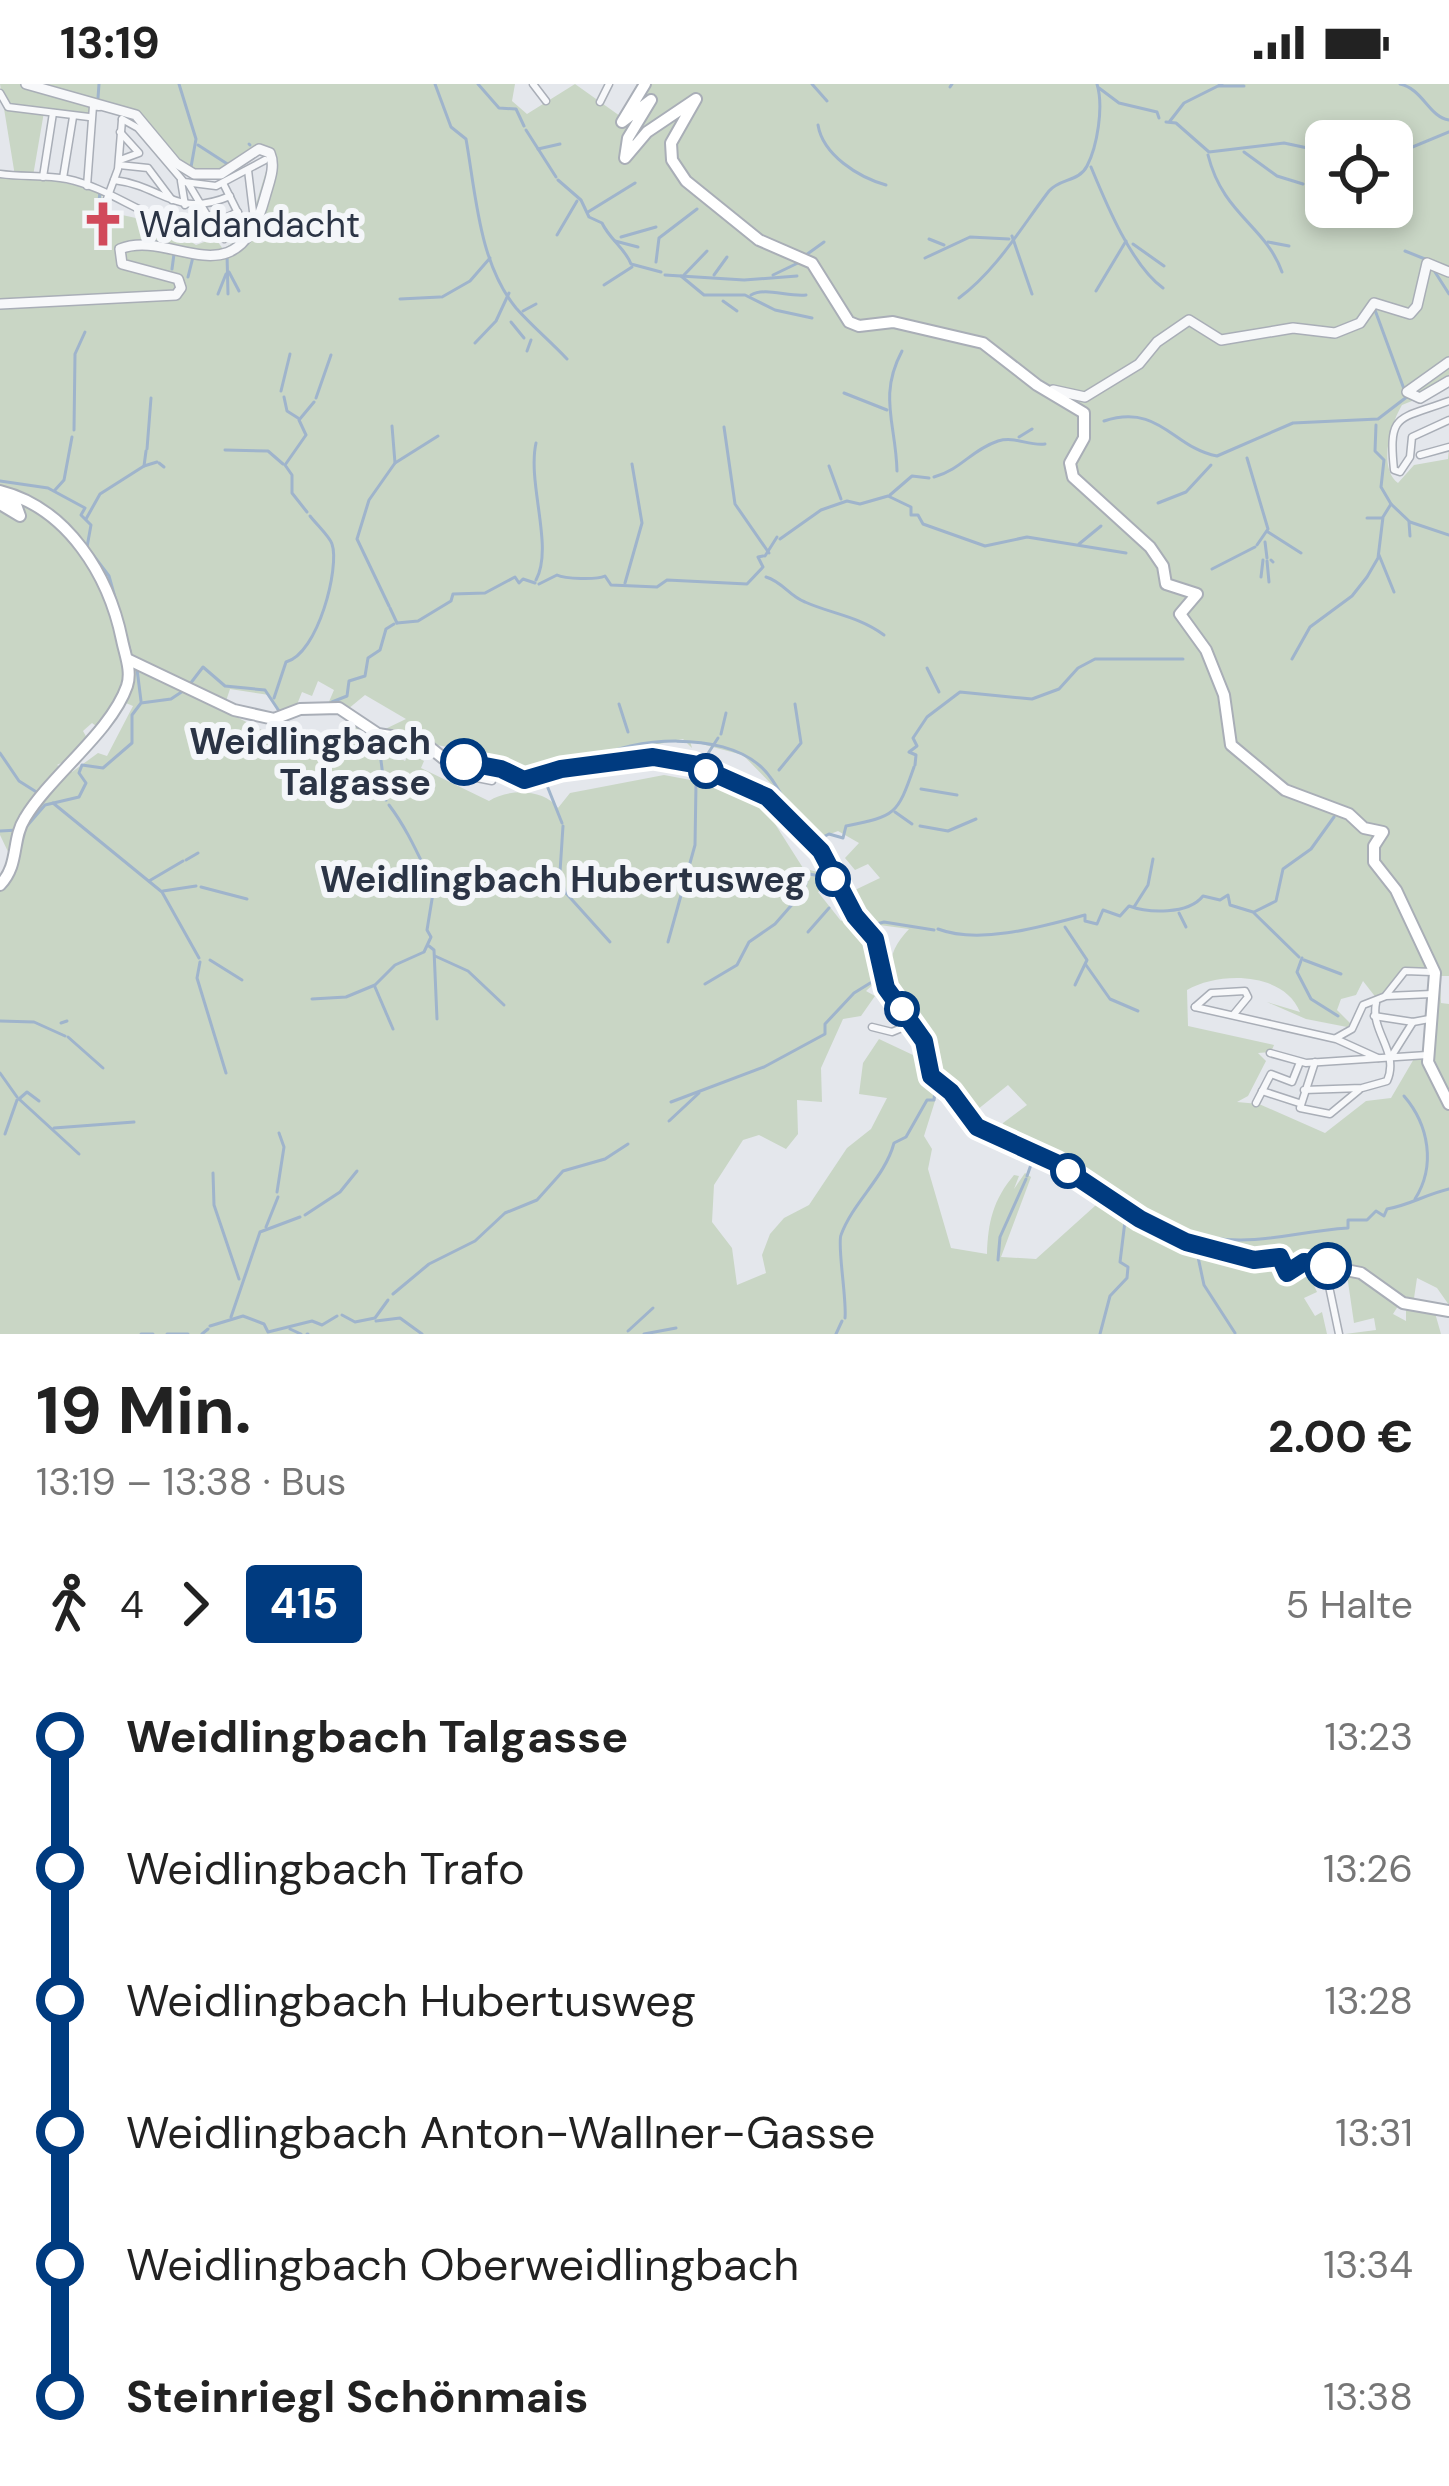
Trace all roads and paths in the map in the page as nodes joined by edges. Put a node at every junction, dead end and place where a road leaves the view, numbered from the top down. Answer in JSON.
{"nodes":[{"id":1,"x":27,"y":84,"type":"edge"},
{"id":2,"x":533,"y":84,"type":"edge"},
{"id":3,"x":609,"y":84,"type":"edge"},
{"id":4,"x":645,"y":84,"type":"edge"},
{"id":5,"x":0,"y":93,"type":"edge"},
{"id":6,"x":546,"y":101,"type":"dead end"},
{"id":7,"x":601,"y":103,"type":"dead end"},
{"id":8,"x":53,"y":113,"type":"junction"},
{"id":9,"x":122,"y":114,"type":"junction"},
{"id":10,"x":74,"y":115,"type":"junction"},
{"id":11,"x":89,"y":117,"type":"junction"},
{"id":12,"x":120,"y":132,"type":"junction"},
{"id":13,"x":265,"y":160,"type":"dead end"},
{"id":14,"x":119,"y":162,"type":"junction"},
{"id":15,"x":164,"y":163,"type":"junction"},
{"id":16,"x":148,"y":168,"type":"junction"},
{"id":17,"x":248,"y":170,"type":"junction"},
{"id":18,"x":0,"y":174,"type":"edge"},
{"id":19,"x":43,"y":177,"type":"junction"},
{"id":20,"x":264,"y":177,"type":"dead end"},
{"id":21,"x":63,"y":178,"type":"junction"},
{"id":22,"x":114,"y":180,"type":"junction"},
{"id":23,"x":185,"y":182,"type":"junction"},
{"id":24,"x":223,"y":183,"type":"junction"},
{"id":25,"x":250,"y":184,"type":"junction"},
{"id":26,"x":87,"y":186,"type":"junction"},
{"id":27,"x":109,"y":194,"type":"junction"},
{"id":28,"x":230,"y":196,"type":"junction"},
{"id":29,"x":173,"y":203,"type":"junction"},
{"id":30,"x":105,"y":204,"type":"dead end"},
{"id":31,"x":185,"y":205,"type":"junction"},
{"id":32,"x":205,"y":207,"type":"junction"},
{"id":33,"x":238,"y":212,"type":"junction"},
{"id":34,"x":214,"y":225,"type":"junction"},
{"id":35,"x":247,"y":231,"type":"junction"},
{"id":36,"x":224,"y":238,"type":"dead end"},
{"id":37,"x":1449,"y":272,"type":"edge"},
{"id":38,"x":0,"y":304,"type":"edge"},
{"id":39,"x":1449,"y":362,"type":"edge"},
{"id":40,"x":1449,"y":381,"type":"edge"},
{"id":41,"x":1037,"y":386,"type":"junction"},
{"id":42,"x":1449,"y":401,"type":"edge"},
{"id":43,"x":1449,"y":420,"type":"edge"},
{"id":44,"x":1449,"y":447,"type":"edge"},
{"id":45,"x":1420,"y":455,"type":"dead end"},
{"id":46,"x":0,"y":498,"type":"edge"},
{"id":47,"x":133,"y":661,"type":"junction"},
{"id":48,"x":472,"y":764,"type":"junction"},
{"id":49,"x":492,"y":781,"type":"dead end"},
{"id":50,"x":0,"y":885,"type":"edge"},
{"id":51,"x":1435,"y":973,"type":"junction"},
{"id":52,"x":1436,"y":994,"type":"junction"},
{"id":53,"x":1386,"y":996,"type":"junction"},
{"id":54,"x":1376,"y":1003,"type":"junction"},
{"id":55,"x":1233,"y":1015,"type":"junction"},
{"id":56,"x":1374,"y":1016,"type":"junction"},
{"id":57,"x":1432,"y":1018,"type":"junction"},
{"id":58,"x":1413,"y":1022,"type":"junction"},
{"id":59,"x":912,"y":1023,"type":"junction"},
{"id":60,"x":872,"y":1027,"type":"dead end"},
{"id":61,"x":896,"y":1032,"type":"junction"},
{"id":62,"x":1336,"y":1039,"type":"junction"},
{"id":63,"x":897,"y":1043,"type":"dead end"},
{"id":64,"x":1270,"y":1053,"type":"dead end"},
{"id":65,"x":1378,"y":1058,"type":"junction"},
{"id":66,"x":1391,"y":1058,"type":"junction"},
{"id":67,"x":1427,"y":1059,"type":"junction"},
{"id":68,"x":1300,"y":1062,"type":"junction"},
{"id":69,"x":1315,"y":1062,"type":"junction"},
{"id":70,"x":1307,"y":1087,"type":"junction"},
{"id":71,"x":1361,"y":1088,"type":"junction"},
{"id":72,"x":1262,"y":1091,"type":"junction"},
{"id":73,"x":1256,"y":1103,"type":"dead end"},
{"id":74,"x":1299,"y":1103,"type":"junction"},
{"id":75,"x":1449,"y":1104,"type":"edge"},
{"id":76,"x":1324,"y":1265,"type":"junction"},
{"id":77,"x":1449,"y":1311,"type":"edge"},
{"id":78,"x":1339,"y":1334,"type":"edge"}],
"edges":[{"from":1,"to":9,"type":"street"},
{"from":2,"to":6,"type":"street"},
{"from":3,"to":7,"type":"street"},
{"from":4,"to":41,"type":"main road"},
{"from":5,"to":8,"type":"street"},
{"from":8,"to":10,"type":"street"},
{"from":8,"to":19,"type":"street"},
{"from":9,"to":11,"type":"street"},
{"from":9,"to":12,"type":"street"},
{"from":9,"to":15,"type":"street"},
{"from":9,"to":35,"type":"street"},
{"from":10,"to":11,"type":"street"},
{"from":10,"to":21,"type":"street"},
{"from":11,"to":26,"type":"street"},
{"from":12,"to":14,"type":"street"},
{"from":12,"to":14,"type":"street"},
{"from":13,"to":17,"type":"street"},
{"from":14,"to":16,"type":"street"},
{"from":14,"to":22,"type":"street"},
{"from":15,"to":16,"type":"street"},
{"from":15,"to":23,"type":"street"},
{"from":16,"to":29,"type":"street"},
{"from":17,"to":24,"type":"street"},
{"from":17,"to":25,"type":"street"},
{"from":18,"to":19,"type":"street"},
{"from":19,"to":21,"type":"street"},
{"from":20,"to":25,"type":"street"},
{"from":21,"to":26,"type":"street"},
{"from":22,"to":27,"type":"street"},
{"from":22,"to":29,"type":"street"},
{"from":23,"to":24,"type":"street"},
{"from":23,"to":31,"type":"street"},
{"from":23,"to":32,"type":"street"},
{"from":24,"to":28,"type":"street"},
{"from":25,"to":35,"type":"street"},
{"from":26,"to":27,"type":"street"},
{"from":27,"to":30,"type":"street"},
{"from":27,"to":34,"type":"street"},
{"from":28,"to":32,"type":"street"},
{"from":28,"to":33,"type":"street"},
{"from":29,"to":31,"type":"street"},
{"from":31,"to":32,"type":"street"},
{"from":32,"to":34,"type":"street"},
{"from":33,"to":34,"type":"street"},
{"from":33,"to":35,"type":"street"},
{"from":35,"to":36,"type":"street"},
{"from":35,"to":38,"type":"street"},
{"from":37,"to":41,"type":"street"},
{"from":39,"to":40,"type":"street"},
{"from":41,"to":51,"type":"main road"},
{"from":42,"to":43,"type":"street"},
{"from":44,"to":45,"type":"street"},
{"from":46,"to":47,"type":"main road"},
{"from":47,"to":48,"type":"main road"},
{"from":47,"to":50,"type":"main road"},
{"from":48,"to":49,"type":"street"},
{"from":48,"to":59,"type":"main road"},
{"from":51,"to":52,"type":"main road"},
{"from":51,"to":53,"type":"street"},
{"from":52,"to":53,"type":"street"},
{"from":52,"to":57,"type":"main road"},
{"from":53,"to":54,"type":"street"},
{"from":54,"to":56,"type":"street"},
{"from":54,"to":62,"type":"street"},
{"from":55,"to":55,"type":"street"},
{"from":55,"to":62,"type":"street"},
{"from":56,"to":58,"type":"street"},
{"from":56,"to":66,"type":"street"},
{"from":57,"to":58,"type":"street"},
{"from":57,"to":67,"type":"main road"},
{"from":58,"to":66,"type":"street"},
{"from":59,"to":61,"type":"street"},
{"from":59,"to":76,"type":"main road"},
{"from":60,"to":61,"type":"street"},
{"from":61,"to":63,"type":"street"},
{"from":62,"to":65,"type":"street"},
{"from":64,"to":68,"type":"street"},
{"from":65,"to":66,"type":"street"},
{"from":65,"to":69,"type":"street"},
{"from":66,"to":67,"type":"street"},
{"from":66,"to":71,"type":"street"},
{"from":67,"to":75,"type":"main road"},
{"from":68,"to":69,"type":"street"},
{"from":68,"to":72,"type":"street"},
{"from":69,"to":70,"type":"street"},
{"from":70,"to":71,"type":"street"},
{"from":70,"to":74,"type":"street"},
{"from":71,"to":74,"type":"street"},
{"from":72,"to":73,"type":"street"},
{"from":72,"to":74,"type":"street"},
{"from":76,"to":77,"type":"main road"},
{"from":76,"to":78,"type":"street"}]}
